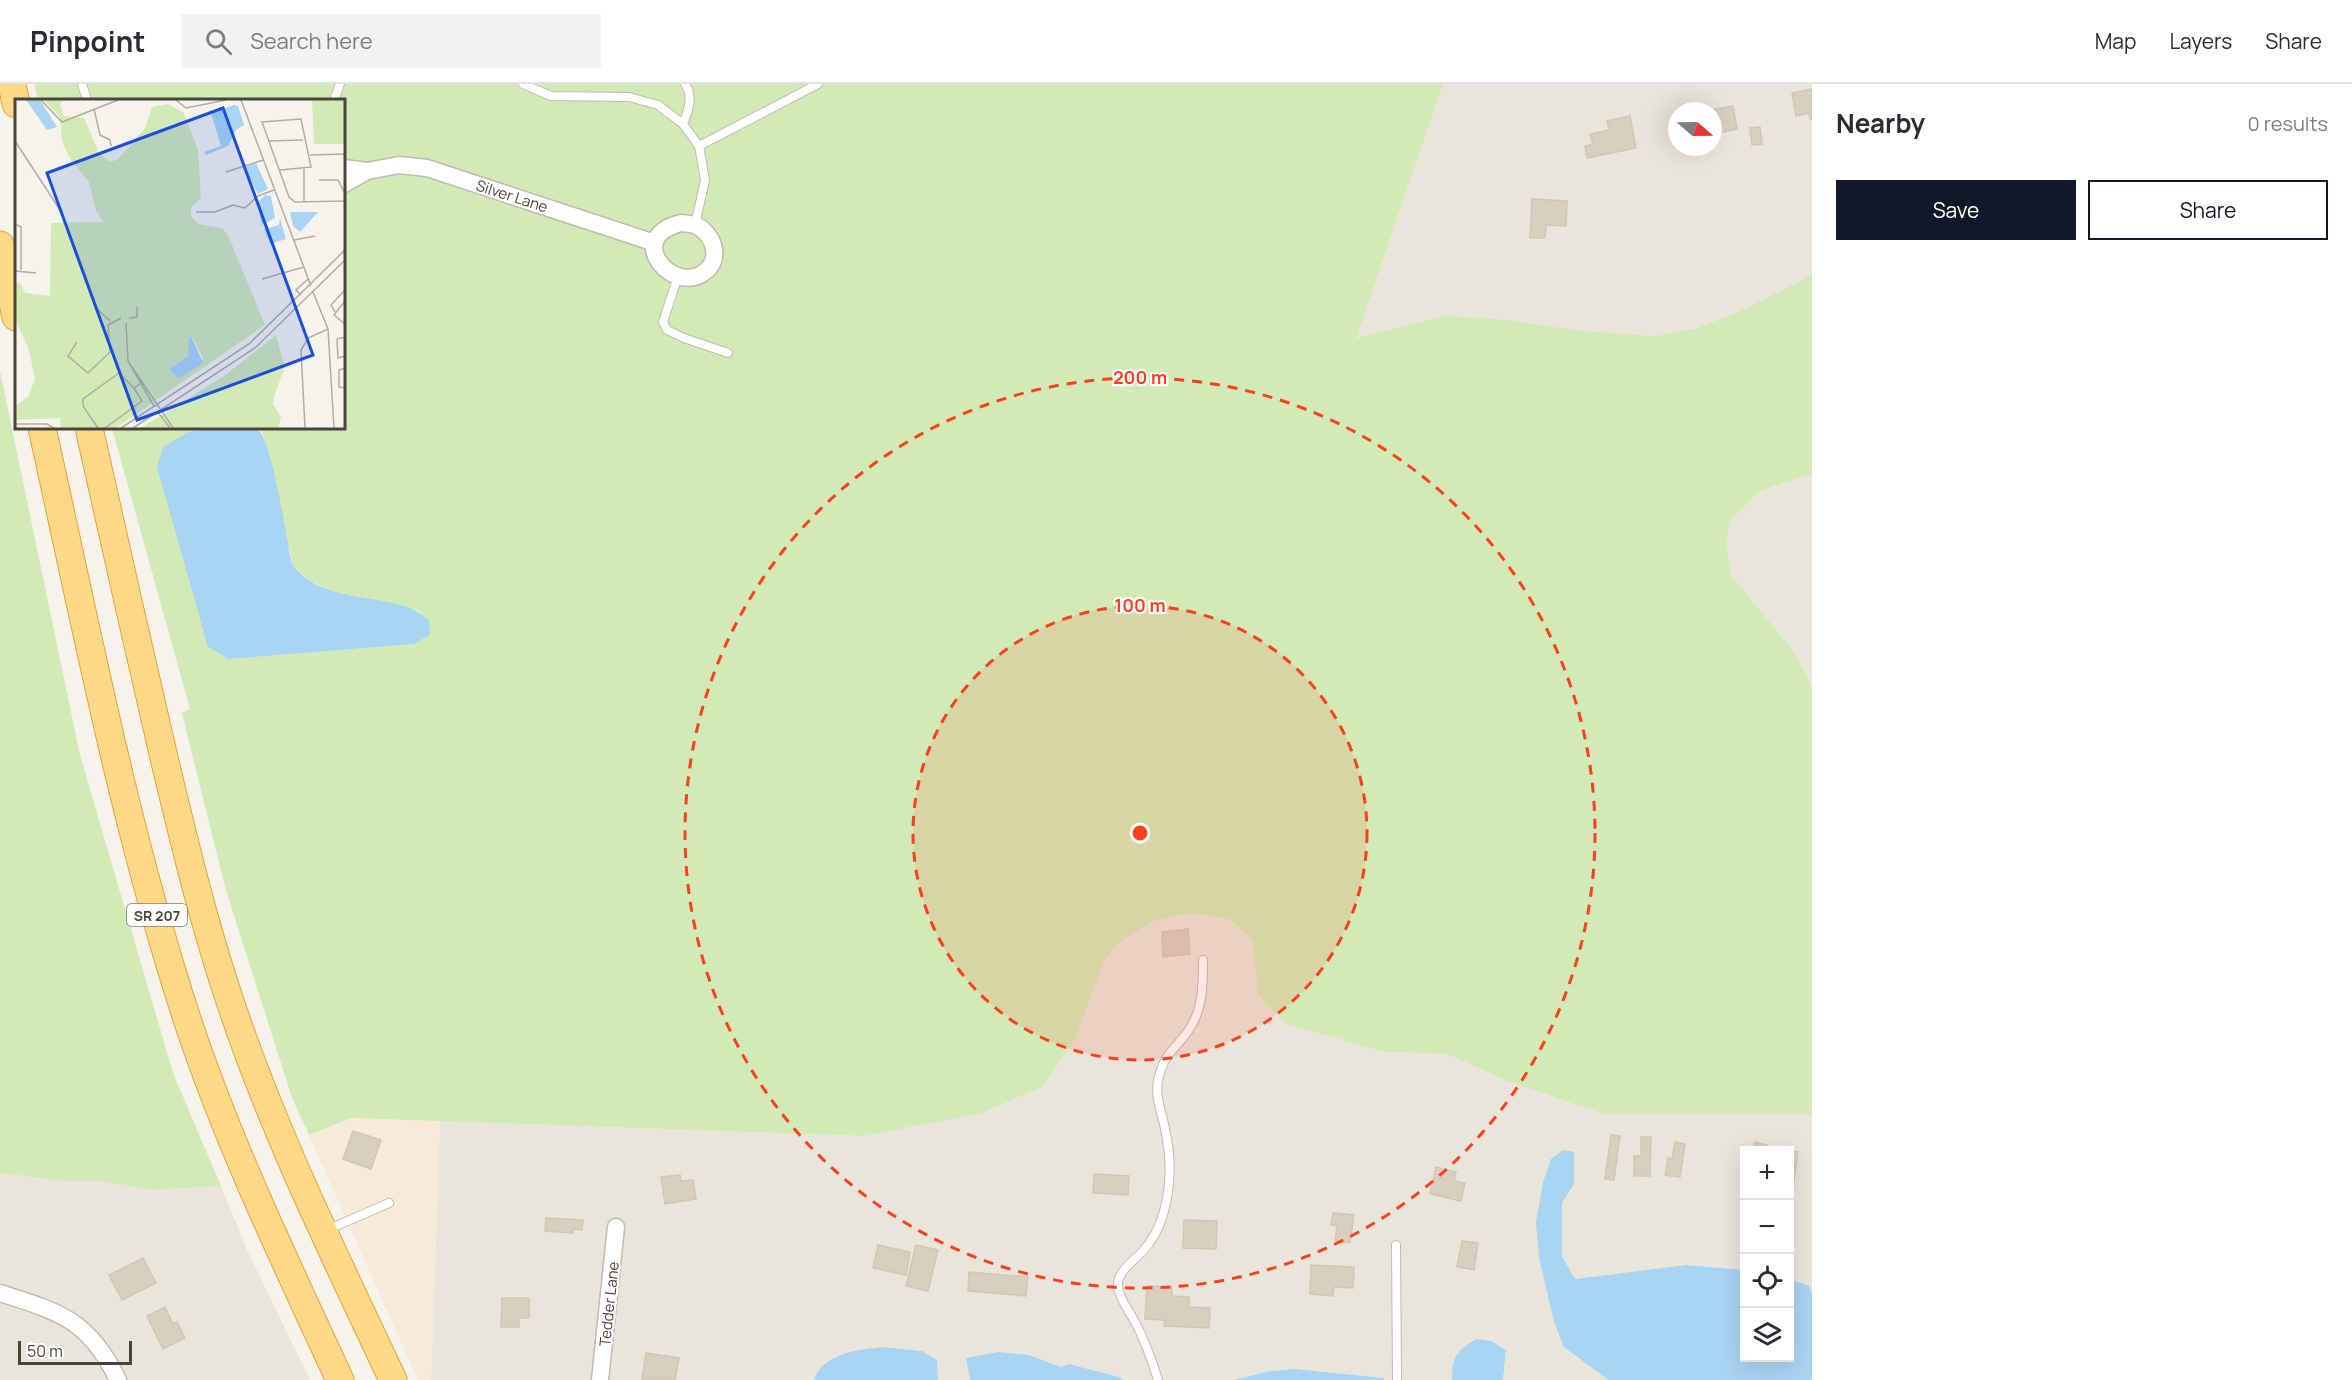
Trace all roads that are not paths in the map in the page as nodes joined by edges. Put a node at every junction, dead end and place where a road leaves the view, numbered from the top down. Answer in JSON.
{"nodes":[{"id":1,"x":12,"y":84,"type":"edge"},
{"id":2,"x":82,"y":84,"type":"edge"},
{"id":3,"x":340,"y":84,"type":"edge"},
{"id":4,"x":523,"y":84,"type":"edge"},
{"id":5,"x":685,"y":84,"type":"edge"},
{"id":6,"x":818,"y":84,"type":"edge"},
{"id":7,"x":541,"y":87,"type":"edge"},
{"id":8,"x":15,"y":99,"type":"edge"},
{"id":9,"x":87,"y":99,"type":"edge"},
{"id":10,"x":334,"y":99,"type":"edge"},
{"id":11,"x":683,"y":124,"type":"junction"},
{"id":12,"x":699,"y":146,"type":"junction"},
{"id":13,"x":345,"y":168,"type":"edge"},
{"id":14,"x":367,"y":171,"type":"junction"},
{"id":15,"x":345,"y":183,"type":"edge"},
{"id":16,"x":695,"y":225,"type":"junction"},
{"id":17,"x":655,"y":243,"type":"junction"},
{"id":18,"x":6,"y":252,"type":"edge"},
{"id":19,"x":678,"y":276,"type":"junction"},
{"id":20,"x":15,"y":310,"type":"edge"},
{"id":21,"x":728,"y":353,"type":"dead end"},
{"id":22,"x":42,"y":429,"type":"edge"},
{"id":23,"x":89,"y":429,"type":"edge"},
{"id":24,"x":1203,"y":960,"type":"dead end"},
{"id":25,"x":390,"y":1203,"type":"dead end"},
{"id":26,"x":616,"y":1227,"type":"dead end"},
{"id":27,"x":323,"y":1232,"type":"junction"},
{"id":28,"x":1396,"y":1245,"type":"dead end"},
{"id":29,"x":0,"y":1293,"type":"edge"},
{"id":30,"x":118,"y":1380,"type":"edge"},
{"id":31,"x":340,"y":1380,"type":"edge"},
{"id":32,"x":393,"y":1380,"type":"edge"},
{"id":33,"x":600,"y":1380,"type":"edge"},
{"id":34,"x":1158,"y":1380,"type":"edge"},
{"id":35,"x":1397,"y":1380,"type":"edge"}],
"edges":[{"from":1,"to":8,"type":"highway"},
{"from":2,"to":9,"type":"lane"},
{"from":3,"to":10,"type":"lane"},
{"from":4,"to":7,"type":"lane"},
{"from":5,"to":11,"type":"lane"},
{"from":6,"to":12,"type":"lane"},
{"from":7,"to":11,"type":"lane"},
{"from":11,"to":12,"type":"lane"},
{"from":12,"to":16,"type":"lane"},
{"from":13,"to":14,"type":"street","name":"Silver Lane"},
{"from":14,"to":15,"type":"street","name":"Silver Lane"},
{"from":14,"to":17,"type":"street","name":"Silver Lane"},
{"from":16,"to":17,"type":"street"},
{"from":16,"to":19,"type":"street"},
{"from":17,"to":19,"type":"street"},
{"from":18,"to":20,"type":"highway"},
{"from":19,"to":21,"type":"lane"},
{"from":22,"to":31,"type":"highway","number":"SR 207"},
{"from":23,"to":27,"type":"highway","number":"SR 207"},
{"from":24,"to":34,"type":"lane"},
{"from":25,"to":27,"type":"lane"},
{"from":26,"to":33,"type":"street","name":"Tedder Lane"},
{"from":27,"to":32,"type":"highway","number":"SR 207"},
{"from":28,"to":35,"type":"lane"},
{"from":29,"to":30,"type":"street"}]}
